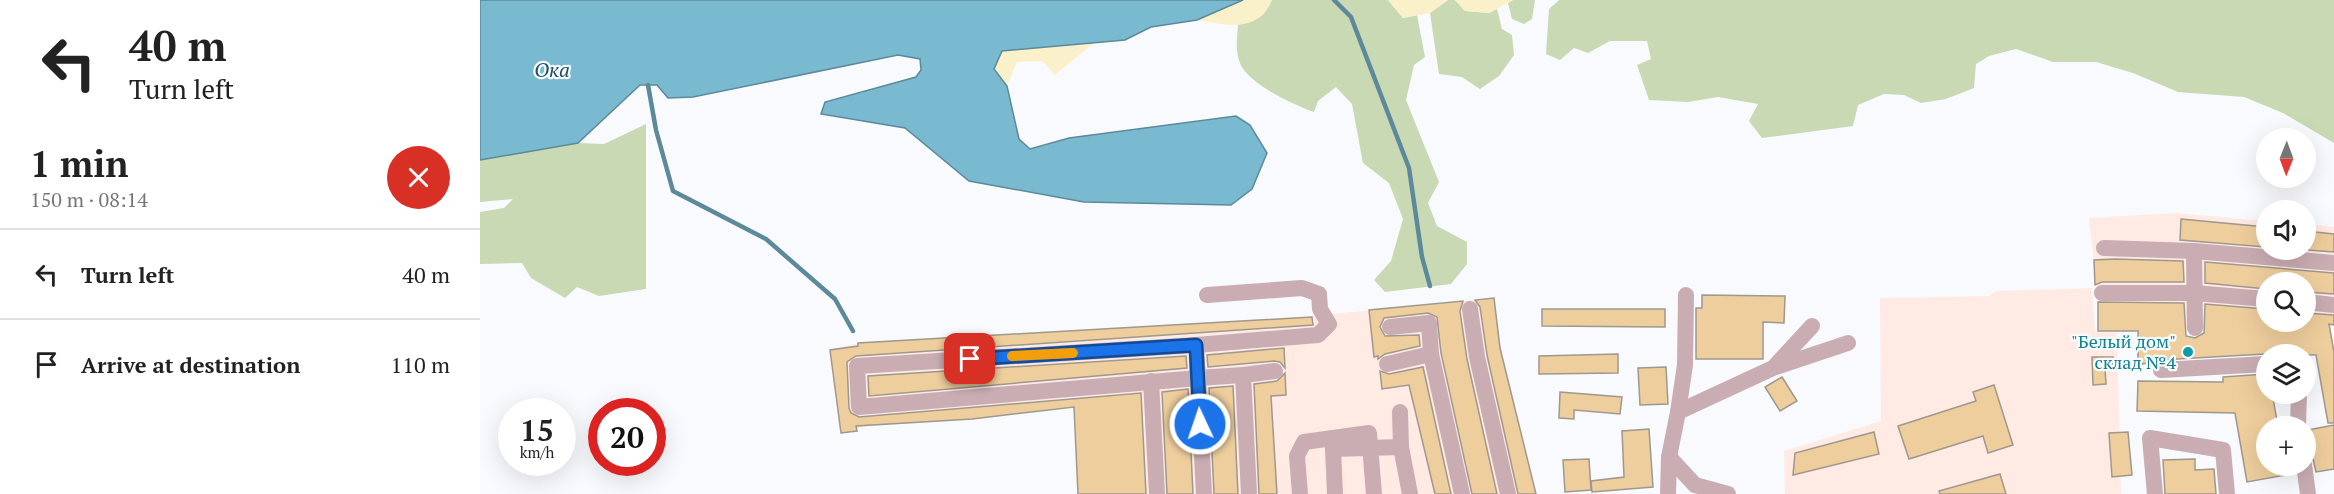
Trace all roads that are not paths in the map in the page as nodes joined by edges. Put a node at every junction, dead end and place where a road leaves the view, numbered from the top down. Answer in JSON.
{"nodes":[{"id":1,"x":2104,"y":248,"type":"dead end"},
{"id":2,"x":2194,"y":252,"type":"junction"},
{"id":3,"x":2334,"y":263,"type":"edge"},
{"id":4,"x":2102,"y":292,"type":"dead end"},
{"id":5,"x":2194,"y":292,"type":"junction"},
{"id":6,"x":1207,"y":295,"type":"dead end"},
{"id":7,"x":1686,"y":295,"type":"dead end"},
{"id":8,"x":2256,"y":298,"type":"edge"},
{"id":9,"x":2316,"y":303,"type":"edge"},
{"id":10,"x":2334,"y":305,"type":"edge"},
{"id":11,"x":1470,"y":309,"type":"dead end"},
{"id":12,"x":1812,"y":326,"type":"dead end"},
{"id":13,"x":1390,"y":327,"type":"dead end"},
{"id":14,"x":2195,"y":328,"type":"dead end"},
{"id":15,"x":1848,"y":343,"type":"dead end"},
{"id":16,"x":1196,"y":345,"type":"junction"},
{"id":17,"x":1431,"y":354,"type":"junction"},
{"id":18,"x":1387,"y":364,"type":"dead end"},
{"id":19,"x":2256,"y":365,"type":"edge"},
{"id":20,"x":1773,"y":368,"type":"junction"},
{"id":21,"x":2161,"y":370,"type":"dead end"},
{"id":22,"x":1275,"y":371,"type":"dead end"},
{"id":23,"x":1243,"y":375,"type":"junction"},
{"id":24,"x":1198,"y":378,"type":"junction"},
{"id":25,"x":1151,"y":381,"type":"junction"},
{"id":26,"x":1400,"y":412,"type":"dead end"},
{"id":27,"x":1678,"y":412,"type":"junction"},
{"id":28,"x":1333,"y":443,"type":"junction"},
{"id":29,"x":1372,"y":447,"type":"junction"},
{"id":30,"x":1401,"y":447,"type":"junction"},
{"id":31,"x":1668,"y":457,"type":"junction"},
{"id":32,"x":2306,"y":476,"type":"edge"},
{"id":33,"x":1667,"y":488,"type":"edge"},
{"id":34,"x":1157,"y":494,"type":"edge"},
{"id":35,"x":1204,"y":494,"type":"edge"},
{"id":36,"x":1249,"y":494,"type":"edge"},
{"id":37,"x":1300,"y":494,"type":"edge"},
{"id":38,"x":1335,"y":494,"type":"edge"},
{"id":39,"x":1374,"y":494,"type":"edge"},
{"id":40,"x":1410,"y":494,"type":"edge"},
{"id":41,"x":1462,"y":494,"type":"edge"},
{"id":42,"x":1508,"y":494,"type":"edge"},
{"id":43,"x":1728,"y":494,"type":"edge"},
{"id":44,"x":2155,"y":494,"type":"edge"},
{"id":45,"x":2227,"y":494,"type":"edge"},
{"id":46,"x":2308,"y":494,"type":"edge"}],
"edges":[{"from":1,"to":2,"type":"lane"},
{"from":2,"to":3,"type":"lane"},
{"from":2,"to":5,"type":"lane"},
{"from":4,"to":5,"type":"lane"},
{"from":5,"to":8,"type":"lane"},
{"from":5,"to":14,"type":"lane"},
{"from":6,"to":16,"type":"lane"},
{"from":7,"to":27,"type":"lane"},
{"from":9,"to":10,"type":"lane"},
{"from":11,"to":42,"type":"lane"},
{"from":12,"to":20,"type":"lane"},
{"from":13,"to":17,"type":"lane"},
{"from":15,"to":20,"type":"lane"},
{"from":16,"to":24,"type":"lane"},
{"from":16,"to":25,"type":"lane"},
{"from":17,"to":18,"type":"lane"},
{"from":17,"to":41,"type":"lane"},
{"from":19,"to":21,"type":"lane"},
{"from":20,"to":27,"type":"lane"},
{"from":22,"to":23,"type":"lane"},
{"from":23,"to":24,"type":"lane"},
{"from":23,"to":36,"type":"lane"},
{"from":24,"to":25,"type":"lane"},
{"from":24,"to":35,"type":"lane"},
{"from":25,"to":34,"type":"lane"},
{"from":26,"to":30,"type":"lane"},
{"from":27,"to":31,"type":"lane"},
{"from":28,"to":29,"type":"lane"},
{"from":28,"to":37,"type":"lane"},
{"from":28,"to":38,"type":"lane"},
{"from":29,"to":30,"type":"lane"},
{"from":29,"to":39,"type":"lane"},
{"from":30,"to":40,"type":"lane"},
{"from":31,"to":33,"type":"lane"},
{"from":31,"to":43,"type":"lane"},
{"from":32,"to":46,"type":"lane"},
{"from":44,"to":45,"type":"lane"}]}
